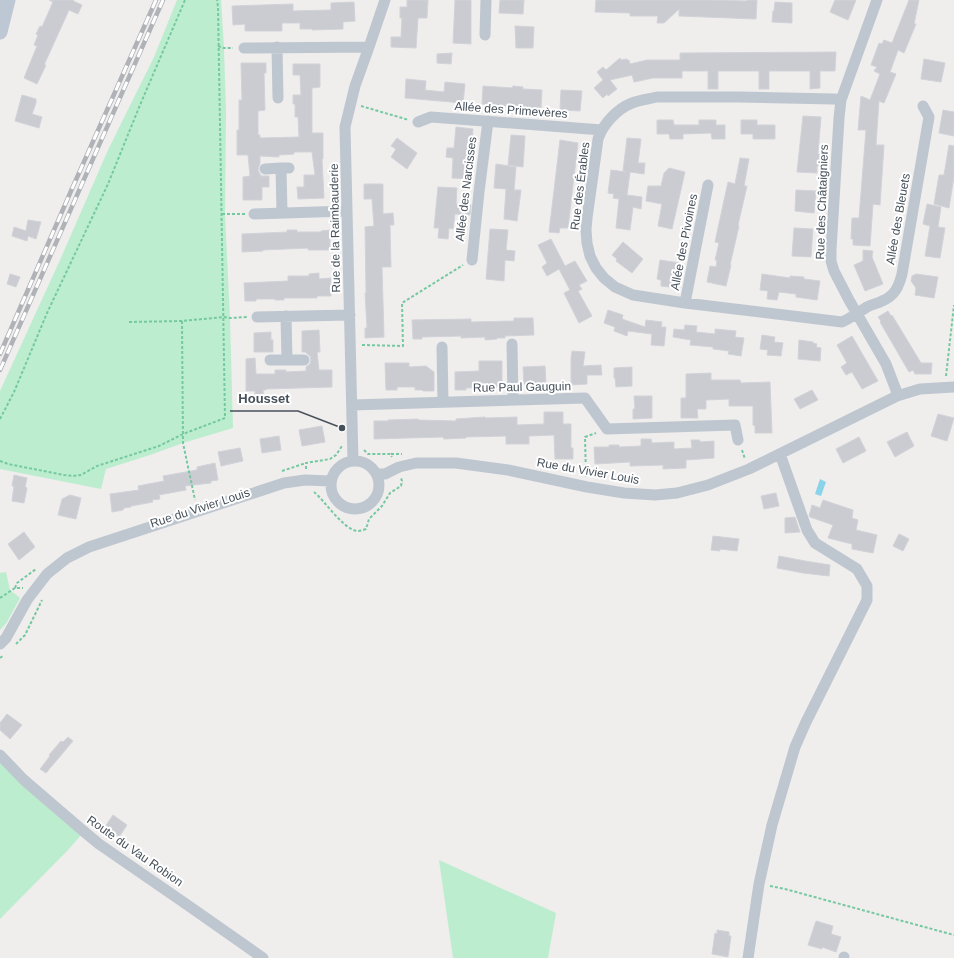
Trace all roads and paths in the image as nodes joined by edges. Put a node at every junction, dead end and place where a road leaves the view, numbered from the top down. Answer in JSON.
{"nodes":[{"id":1,"x":6,"y":0,"type":"edge"},
{"id":2,"x":185,"y":0,"type":"edge"},
{"id":3,"x":217,"y":0,"type":"edge"},
{"id":4,"x":385,"y":0,"type":"edge"},
{"id":5,"x":486,"y":0,"type":"edge"},
{"id":6,"x":877,"y":0,"type":"edge"},
{"id":7,"x":0,"y":32,"type":"edge"},
{"id":8,"x":485,"y":35,"type":"dead end"},
{"id":9,"x":218,"y":46,"type":"junction"},
{"id":10,"x":369,"y":46,"type":"junction"},
{"id":11,"x":277,"y":47,"type":"junction"},
{"id":12,"x":244,"y":48,"type":"joint"},
{"id":13,"x":278,"y":98,"type":"dead end"},
{"id":14,"x":841,"y":100,"type":"junction"},
{"id":15,"x":351,"y":102,"type":"junction"},
{"id":16,"x":923,"y":106,"type":"dead end"},
{"id":17,"x":488,"y":121,"type":"junction"},
{"id":18,"x":418,"y":122,"type":"joint"},
{"id":19,"x":602,"y":130,"type":"junction"},
{"id":20,"x":265,"y":168,"type":"dead end"},
{"id":21,"x":708,"y":185,"type":"dead end"},
{"id":22,"x":347,"y":211,"type":"junction"},
{"id":23,"x":282,"y":213,"type":"junction"},
{"id":24,"x":222,"y":214,"type":"junction"},
{"id":25,"x":254,"y":214,"type":"joint"},
{"id":26,"x":472,"y":260,"type":"joint"},
{"id":27,"x":685,"y":303,"type":"junction"},
{"id":28,"x":954,"y":305,"type":"edge"},
{"id":29,"x":857,"y":313,"type":"junction"},
{"id":30,"x":350,"y":315,"type":"junction"},
{"id":31,"x":286,"y":316,"type":"junction"},
{"id":32,"x":224,"y":317,"type":"junction"},
{"id":33,"x":257,"y":317,"type":"joint"},
{"id":34,"x":182,"y":321,"type":"junction"},
{"id":35,"x":129,"y":322,"type":"dead end"},
{"id":36,"x":512,"y":344,"type":"dead end"},
{"id":37,"x":350,"y":345,"type":"junction"},
{"id":38,"x":442,"y":347,"type":"dead end"},
{"id":39,"x":270,"y":360,"type":"dead end"},
{"id":40,"x":287,"y":360,"type":"junction"},
{"id":41,"x":304,"y":360,"type":"dead end"},
{"id":42,"x":945,"y":379,"type":"dead end"},
{"id":43,"x":954,"y":387,"type":"edge"},
{"id":44,"x":897,"y":396,"type":"junction"},
{"id":45,"x":513,"y":400,"type":"junction"},
{"id":46,"x":443,"y":402,"type":"junction"},
{"id":47,"x":352,"y":405,"type":"junction"},
{"id":48,"x":0,"y":419,"type":"edge"},
{"id":49,"x":607,"y":429,"type":"junction"},
{"id":50,"x":183,"y":434,"type":"junction"},
{"id":51,"x":353,"y":440,"type":"junction"},
{"id":52,"x":738,"y":440,"type":"joint"},
{"id":53,"x":368,"y":454,"type":"dead end"},
{"id":54,"x":390,"y":454,"type":"junction"},
{"id":55,"x":403,"y":454,"type":"dead end"},
{"id":56,"x":780,"y":454,"type":"junction"},
{"id":57,"x":0,"y":461,"type":"edge"},
{"id":58,"x":353,"y":461,"type":"junction"},
{"id":59,"x":399,"y":467,"type":"junction"},
{"id":60,"x":749,"y":469,"type":"junction"},
{"id":61,"x":377,"y":474,"type":"junction"},
{"id":62,"x":580,"y":477,"type":"dead end"},
{"id":63,"x":331,"y":481,"type":"junction"},
{"id":64,"x":305,"y":485,"type":"junction"},
{"id":65,"x":197,"y":511,"type":"junction"},
{"id":66,"x":15,"y":588,"type":"dead end"},
{"id":67,"x":0,"y":598,"type":"edge"},
{"id":68,"x":42,"y":599,"type":"dead end"},
{"id":69,"x":0,"y":644,"type":"edge"},
{"id":70,"x":15,"y":645,"type":"dead end"},
{"id":71,"x":5,"y":654,"type":"dead end"},
{"id":72,"x":0,"y":658,"type":"edge"},
{"id":73,"x":0,"y":755,"type":"edge"},
{"id":74,"x":758,"y":884,"type":"junction"},
{"id":75,"x":954,"y":935,"type":"edge"},
{"id":76,"x":263,"y":958,"type":"edge"},
{"id":77,"x":748,"y":958,"type":"edge"}],
"edges":[{"from":1,"to":7,"type":"main road"},
{"from":2,"to":48,"type":"path"},
{"from":3,"to":9,"type":"path"},
{"from":4,"to":10,"type":"street","name":"Rue de la Raimbauderie"},
{"from":5,"to":8,"type":"street"},
{"from":6,"to":14,"type":"street","name":"Rue des Châtaigniers"},
{"from":9,"to":12,"type":"path"},
{"from":9,"to":24,"type":"path"},
{"from":10,"to":11,"type":"street"},
{"from":10,"to":15,"type":"street","name":"Rue de la Raimbauderie"},
{"from":11,"to":12,"type":"street"},
{"from":11,"to":13,"type":"street"},
{"from":14,"to":19,"type":"street","name":"Rue des Érables"},
{"from":14,"to":29,"type":"street","name":"Rue des Châtaigniers"},
{"from":15,"to":18,"type":"path"},
{"from":15,"to":22,"type":"street","name":"Rue de la Raimbauderie"},
{"from":16,"to":29,"type":"street","name":"Allée des Bleuets"},
{"from":17,"to":18,"type":"street","name":"Allée des Primevères"},
{"from":17,"to":19,"type":"street","name":"Allée des Primevères"},
{"from":17,"to":26,"type":"street","name":"Allée des Narcisses"},
{"from":19,"to":27,"type":"street","name":"Rue des Érables"},
{"from":20,"to":23,"type":"street"},
{"from":21,"to":27,"type":"street","name":"Allée des Pivoines"},
{"from":22,"to":23,"type":"street"},
{"from":22,"to":30,"type":"street","name":"Rue de la Raimbauderie"},
{"from":23,"to":25,"type":"street"},
{"from":24,"to":25,"type":"path"},
{"from":24,"to":32,"type":"path"},
{"from":26,"to":37,"type":"path"},
{"from":27,"to":29,"type":"street","name":"Rue des Érables"},
{"from":28,"to":42,"type":"path"},
{"from":29,"to":44,"type":"street","name":"Rue des Châtaigniers"},
{"from":30,"to":31,"type":"street"},
{"from":30,"to":37,"type":"street","name":"Rue de la Raimbauderie"},
{"from":31,"to":33,"type":"street"},
{"from":31,"to":40,"type":"street"},
{"from":32,"to":33,"type":"path"},
{"from":32,"to":34,"type":"path"},
{"from":32,"to":50,"type":"path"},
{"from":34,"to":35,"type":"path"},
{"from":34,"to":50,"type":"path"},
{"from":36,"to":45,"type":"street"},
{"from":37,"to":47,"type":"street","name":"Rue de la Raimbauderie"},
{"from":38,"to":46,"type":"street"},
{"from":39,"to":40,"type":"street"},
{"from":40,"to":41,"type":"street"},
{"from":43,"to":44,"type":"street","name":"Rue du Vivier Louis"},
{"from":44,"to":56,"type":"street","name":"Rue du Vivier Louis"},
{"from":45,"to":46,"type":"street","name":"Rue Paul Gauguin"},
{"from":45,"to":49,"type":"street","name":"Rue Paul Gauguin"},
{"from":46,"to":47,"type":"street","name":"Rue Paul Gauguin"},
{"from":47,"to":51,"type":"street","name":"Rue de la Raimbauderie"},
{"from":49,"to":52,"type":"street"},
{"from":49,"to":62,"type":"path"},
{"from":50,"to":57,"type":"path"},
{"from":50,"to":65,"type":"path"},
{"from":51,"to":58,"type":"street","name":"Rue de la Raimbauderie"},
{"from":51,"to":64,"type":"path"},
{"from":52,"to":60,"type":"path"},
{"from":53,"to":54,"type":"path"},
{"from":54,"to":55,"type":"path"},
{"from":54,"to":59,"type":"path"},
{"from":56,"to":60,"type":"street","name":"Rue du Vivier Louis"},
{"from":56,"to":74,"type":"street"},
{"from":58,"to":61,"type":"street"},
{"from":58,"to":63,"type":"street"},
{"from":59,"to":60,"type":"street","name":"Rue du Vivier Louis"},
{"from":59,"to":61,"type":"street","name":"Rue du Vivier Louis"},
{"from":59,"to":64,"type":"path"},
{"from":61,"to":63,"type":"street"},
{"from":63,"to":64,"type":"street","name":"Rue du Vivier Louis"},
{"from":64,"to":65,"type":"street","name":"Rue du Vivier Louis"},
{"from":65,"to":69,"type":"street","name":"Rue du Vivier Louis"},
{"from":66,"to":67,"type":"path"},
{"from":68,"to":70,"type":"path"},
{"from":71,"to":72,"type":"path"},
{"from":73,"to":76,"type":"street","name":"Route du Vau Robion"},
{"from":74,"to":75,"type":"path"},
{"from":74,"to":77,"type":"street"}]}
